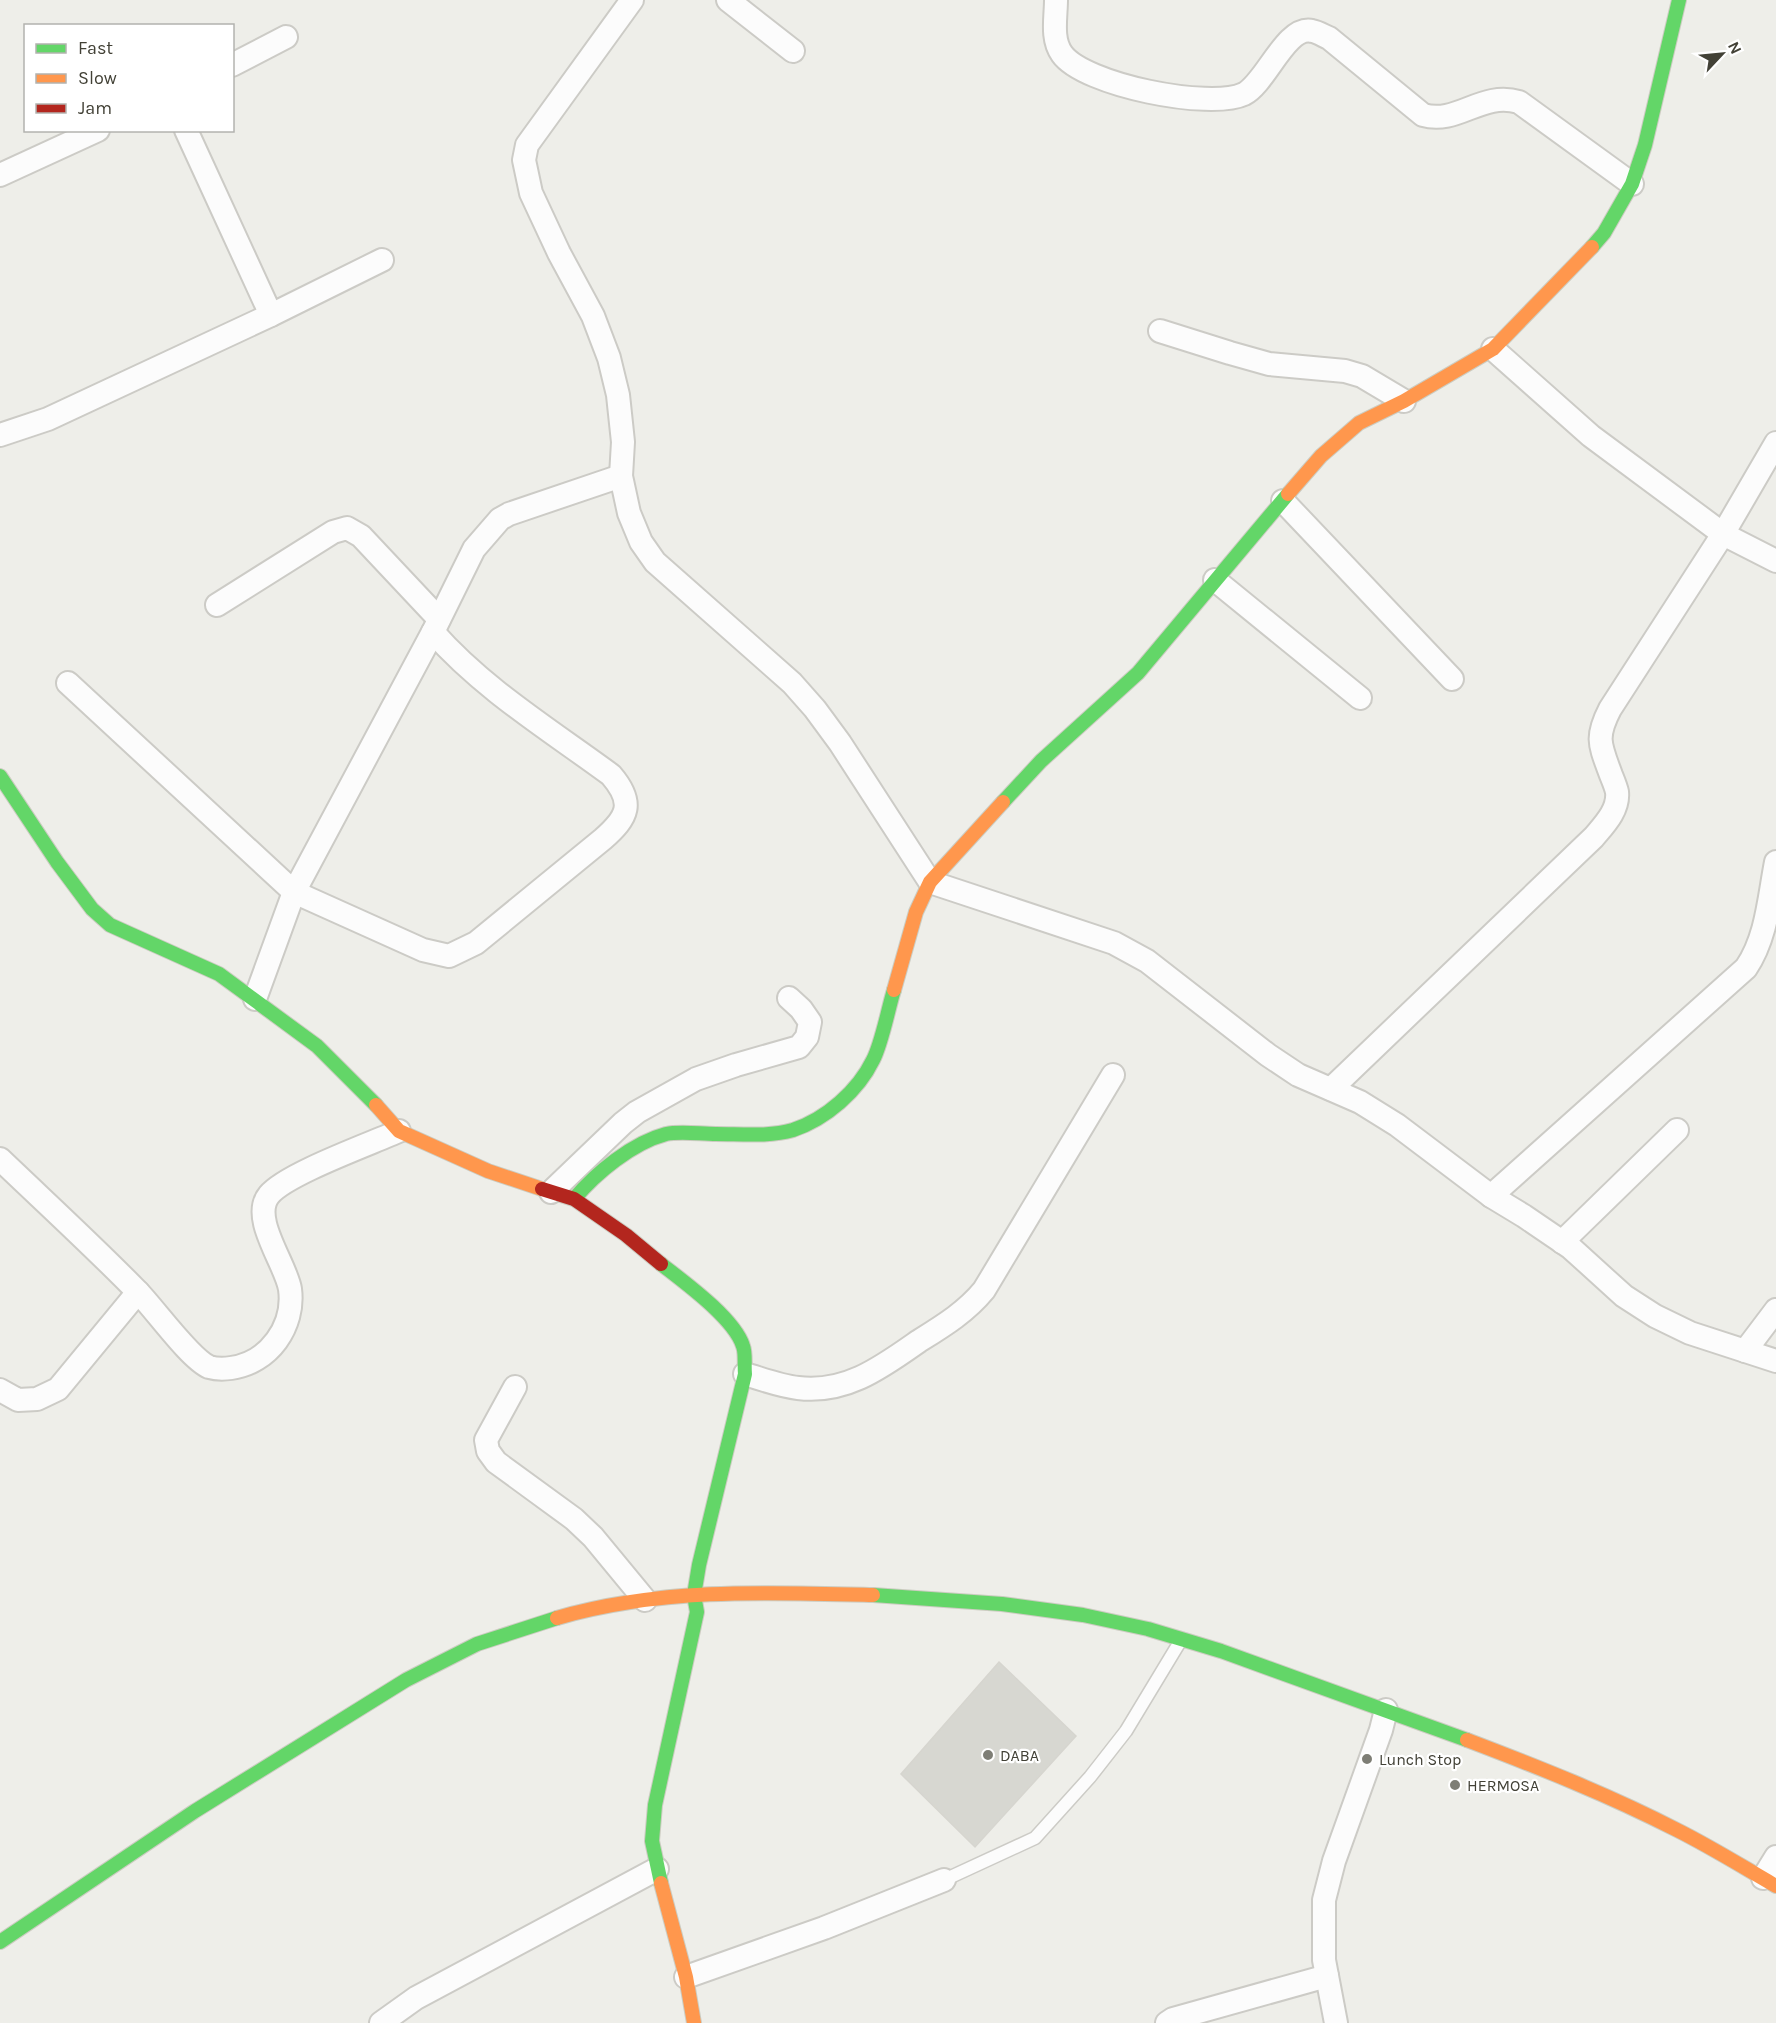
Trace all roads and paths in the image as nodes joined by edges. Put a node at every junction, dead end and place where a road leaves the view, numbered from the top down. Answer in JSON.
{"nodes":[{"id":1,"x":632,"y":0,"type":"edge"},
{"id":2,"x":729,"y":0,"type":"edge"},
{"id":3,"x":1056,"y":0,"type":"edge"},
{"id":4,"x":1678,"y":0,"type":"edge"},
{"id":5,"x":286,"y":37,"type":"dead end"},
{"id":6,"x":793,"y":51,"type":"dead end"},
{"id":7,"x":234,"y":64,"type":"edge"},
{"id":8,"x":94,"y":132,"type":"edge"},
{"id":9,"x":187,"y":132,"type":"edge"},
{"id":10,"x":0,"y":176,"type":"edge"},
{"id":11,"x":1632,"y":184,"type":"junction"},
{"id":12,"x":382,"y":260,"type":"dead end"},
{"id":13,"x":271,"y":315,"type":"junction"},
{"id":14,"x":1160,"y":331,"type":"dead end"},
{"id":15,"x":1493,"y":349,"type":"junction"},
{"id":16,"x":1404,"y":401,"type":"junction"},
{"id":17,"x":0,"y":435,"type":"edge"},
{"id":18,"x":1776,"y":443,"type":"edge"},
{"id":19,"x":621,"y":476,"type":"junction"},
{"id":20,"x":1283,"y":501,"type":"junction"},
{"id":21,"x":1722,"y":534,"type":"junction"},
{"id":22,"x":1776,"y":561,"type":"edge"},
{"id":23,"x":1215,"y":580,"type":"junction"},
{"id":24,"x":217,"y":605,"type":"dead end"},
{"id":25,"x":436,"y":626,"type":"junction"},
{"id":26,"x":1452,"y":679,"type":"dead end"},
{"id":27,"x":68,"y":683,"type":"dead end"},
{"id":28,"x":1360,"y":698,"type":"dead end"},
{"id":29,"x":0,"y":776,"type":"edge"},
{"id":30,"x":1776,"y":862,"type":"edge"},
{"id":31,"x":930,"y":882,"type":"junction"},
{"id":32,"x":294,"y":892,"type":"junction"},
{"id":33,"x":789,"y":998,"type":"dead end"},
{"id":34,"x":255,"y":999,"type":"junction"},
{"id":35,"x":1113,"y":1075,"type":"dead end"},
{"id":36,"x":1331,"y":1089,"type":"junction"},
{"id":37,"x":1677,"y":1130,"type":"dead end"},
{"id":38,"x":399,"y":1131,"type":"junction"},
{"id":39,"x":0,"y":1159,"type":"edge"},
{"id":40,"x":551,"y":1192,"type":"junction"},
{"id":41,"x":1491,"y":1196,"type":"junction"},
{"id":42,"x":574,"y":1199,"type":"junction"},
{"id":43,"x":1562,"y":1242,"type":"junction"},
{"id":44,"x":138,"y":1292,"type":"junction"},
{"id":45,"x":1776,"y":1310,"type":"edge"},
{"id":46,"x":1745,"y":1351,"type":"junction"},
{"id":47,"x":1776,"y":1361,"type":"edge"},
{"id":48,"x":745,"y":1374,"type":"junction"},
{"id":49,"x":514,"y":1388,"type":"dead end"},
{"id":50,"x":0,"y":1390,"type":"edge"},
{"id":51,"x":693,"y":1595,"type":"junction"},
{"id":52,"x":645,"y":1600,"type":"junction"},
{"id":53,"x":1182,"y":1639,"type":"junction"},
{"id":54,"x":1386,"y":1710,"type":"junction"},
{"id":55,"x":1776,"y":1857,"type":"edge"},
{"id":56,"x":657,"y":1869,"type":"junction"},
{"id":57,"x":944,"y":1880,"type":"joint"},
{"id":58,"x":1769,"y":1882,"type":"edge"},
{"id":59,"x":0,"y":1942,"type":"edge"},
{"id":60,"x":1327,"y":1976,"type":"junction"},
{"id":61,"x":686,"y":1977,"type":"junction"},
{"id":62,"x":381,"y":2023,"type":"edge"},
{"id":63,"x":694,"y":2023,"type":"edge"},
{"id":64,"x":1167,"y":2023,"type":"edge"},
{"id":65,"x":1336,"y":2023,"type":"edge"}],
"edges":[{"from":1,"to":19,"type":"street"},
{"from":2,"to":6,"type":"street"},
{"from":3,"to":11,"type":"street"},
{"from":4,"to":11,"type":"street"},
{"from":5,"to":7,"type":"street"},
{"from":8,"to":10,"type":"street"},
{"from":9,"to":13,"type":"street"},
{"from":11,"to":15,"type":"street"},
{"from":12,"to":13,"type":"street"},
{"from":13,"to":17,"type":"street"},
{"from":14,"to":16,"type":"street"},
{"from":15,"to":16,"type":"street"},
{"from":15,"to":21,"type":"street"},
{"from":16,"to":20,"type":"street"},
{"from":18,"to":21,"type":"street"},
{"from":19,"to":25,"type":"street"},
{"from":19,"to":31,"type":"street"},
{"from":20,"to":23,"type":"street"},
{"from":20,"to":26,"type":"street"},
{"from":21,"to":22,"type":"street"},
{"from":21,"to":36,"type":"street"},
{"from":23,"to":28,"type":"street"},
{"from":23,"to":31,"type":"street"},
{"from":24,"to":25,"type":"street"},
{"from":25,"to":32,"type":"street"},
{"from":25,"to":32,"type":"street"},
{"from":27,"to":32,"type":"street"},
{"from":29,"to":34,"type":"street"},
{"from":30,"to":41,"type":"street"},
{"from":31,"to":36,"type":"street"},
{"from":31,"to":42,"type":"street"},
{"from":32,"to":34,"type":"street"},
{"from":33,"to":40,"type":"street"},
{"from":34,"to":38,"type":"street"},
{"from":35,"to":48,"type":"street"},
{"from":36,"to":41,"type":"street"},
{"from":37,"to":43,"type":"street"},
{"from":38,"to":40,"type":"street"},
{"from":38,"to":44,"type":"street"},
{"from":39,"to":44,"type":"street"},
{"from":40,"to":42,"type":"street"},
{"from":41,"to":43,"type":"street"},
{"from":42,"to":48,"type":"street"},
{"from":43,"to":46,"type":"street"},
{"from":44,"to":50,"type":"street"},
{"from":45,"to":46,"type":"street"},
{"from":46,"to":47,"type":"street"},
{"from":48,"to":51,"type":"street"},
{"from":49,"to":52,"type":"street"},
{"from":51,"to":52,"type":"street"},
{"from":51,"to":53,"type":"street"},
{"from":51,"to":56,"type":"street"},
{"from":52,"to":59,"type":"street"},
{"from":53,"to":54,"type":"street"},
{"from":53,"to":57,"type":"lane"},
{"from":54,"to":58,"type":"street"},
{"from":54,"to":60,"type":"street"},
{"from":55,"to":58,"type":"street"},
{"from":56,"to":61,"type":"street"},
{"from":56,"to":62,"type":"street"},
{"from":57,"to":61,"type":"street"},
{"from":60,"to":64,"type":"street"},
{"from":60,"to":65,"type":"street"},
{"from":61,"to":63,"type":"street"}]}
